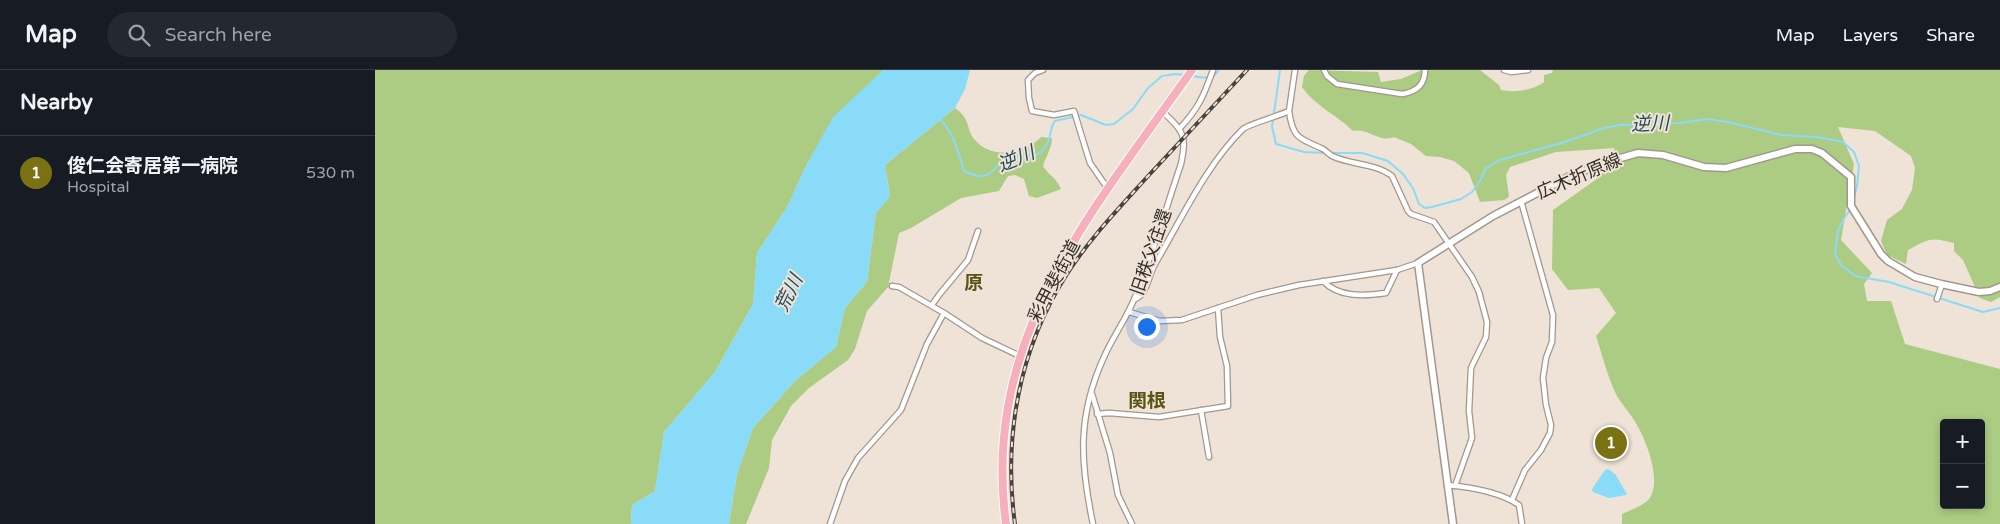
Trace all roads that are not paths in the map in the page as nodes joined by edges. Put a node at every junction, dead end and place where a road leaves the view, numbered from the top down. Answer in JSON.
{"nodes":[{"id":1,"x":1043,"y":70,"type":"edge"},
{"id":2,"x":1192,"y":70,"type":"edge"},
{"id":3,"x":1213,"y":70,"type":"edge"},
{"id":4,"x":1295,"y":70,"type":"edge"},
{"id":5,"x":1324,"y":70,"type":"edge"},
{"id":6,"x":1425,"y":70,"type":"edge"},
{"id":7,"x":1504,"y":70,"type":"edge"},
{"id":8,"x":1528,"y":70,"type":"edge"},
{"id":9,"x":1289,"y":111,"type":"junction"},
{"id":10,"x":1163,"y":112,"type":"junction"},
{"id":11,"x":1180,"y":128,"type":"junction"},
{"id":12,"x":1108,"y":189,"type":"junction"},
{"id":13,"x":1521,"y":201,"type":"junction"},
{"id":14,"x":978,"y":231,"type":"dead end"},
{"id":15,"x":1449,"y":244,"type":"junction"},
{"id":16,"x":1418,"y":263,"type":"junction"},
{"id":17,"x":1397,"y":270,"type":"junction"},
{"id":18,"x":1323,"y":281,"type":"junction"},
{"id":19,"x":1942,"y":284,"type":"junction"},
{"id":20,"x":892,"y":286,"type":"dead end"},
{"id":21,"x":2000,"y":287,"type":"edge"},
{"id":22,"x":1135,"y":299,"type":"junction"},
{"id":23,"x":1937,"y":299,"type":"dead end"},
{"id":24,"x":932,"y":305,"type":"junction"},
{"id":25,"x":1218,"y":308,"type":"junction"},
{"id":26,"x":944,"y":312,"type":"junction"},
{"id":27,"x":1129,"y":312,"type":"junction"},
{"id":28,"x":1020,"y":356,"type":"junction"},
{"id":29,"x":1091,"y":392,"type":"junction"},
{"id":30,"x":1201,"y":410,"type":"junction"},
{"id":31,"x":1097,"y":414,"type":"junction"},
{"id":32,"x":1209,"y":457,"type":"dead end"},
{"id":33,"x":1447,"y":486,"type":"junction"},
{"id":34,"x":1455,"y":486,"type":"junction"},
{"id":35,"x":1512,"y":500,"type":"junction"},
{"id":36,"x":830,"y":524,"type":"edge"},
{"id":37,"x":1006,"y":524,"type":"edge"},
{"id":38,"x":1093,"y":524,"type":"edge"},
{"id":39,"x":1132,"y":524,"type":"edge"},
{"id":40,"x":1453,"y":524,"type":"edge"},
{"id":41,"x":1522,"y":524,"type":"edge"}],
"edges":[{"from":1,"to":12,"type":"street"},
{"from":2,"to":10,"type":"highway","name":"彩甲斐街道"},
{"from":3,"to":11,"type":"street"},
{"from":4,"to":9,"type":"street"},
{"from":5,"to":6,"type":"street"},
{"from":7,"to":8,"type":"street"},
{"from":9,"to":15,"type":"street"},
{"from":9,"to":22,"type":"street"},
{"from":10,"to":11,"type":"street"},
{"from":10,"to":12,"type":"highway","name":"彩甲斐街道"},
{"from":11,"to":22,"type":"street","name":"旧秩父往還"},
{"from":12,"to":28,"type":"highway","name":"彩甲斐街道"},
{"from":13,"to":15,"type":"main road","name":"広木折原線"},
{"from":13,"to":19,"type":"main road","name":"広木折原線"},
{"from":13,"to":35,"type":"street"},
{"from":14,"to":24,"type":"street"},
{"from":15,"to":16,"type":"main road","name":"広木折原線"},
{"from":15,"to":34,"type":"street"},
{"from":16,"to":17,"type":"street"},
{"from":16,"to":33,"type":"main road"},
{"from":17,"to":18,"type":"street"},
{"from":17,"to":18,"type":"street"},
{"from":18,"to":25,"type":"street"},
{"from":19,"to":21,"type":"main road","name":"広木折原線"},
{"from":19,"to":23,"type":"street"},
{"from":20,"to":24,"type":"street"},
{"from":22,"to":27,"type":"street","name":"旧秩父往還"},
{"from":24,"to":26,"type":"street"},
{"from":25,"to":27,"type":"street"},
{"from":25,"to":30,"type":"street"},
{"from":26,"to":28,"type":"street"},
{"from":26,"to":36,"type":"street"},
{"from":27,"to":29,"type":"street","name":"旧秩父往還"},
{"from":28,"to":37,"type":"highway","name":"彩甲斐街道"},
{"from":29,"to":31,"type":"street"},
{"from":29,"to":38,"type":"street","name":"旧秩父往還"},
{"from":30,"to":31,"type":"street"},
{"from":30,"to":32,"type":"street"},
{"from":31,"to":39,"type":"street"},
{"from":33,"to":34,"type":"street"},
{"from":33,"to":40,"type":"main road"},
{"from":34,"to":35,"type":"street"},
{"from":35,"to":41,"type":"street"}]}
